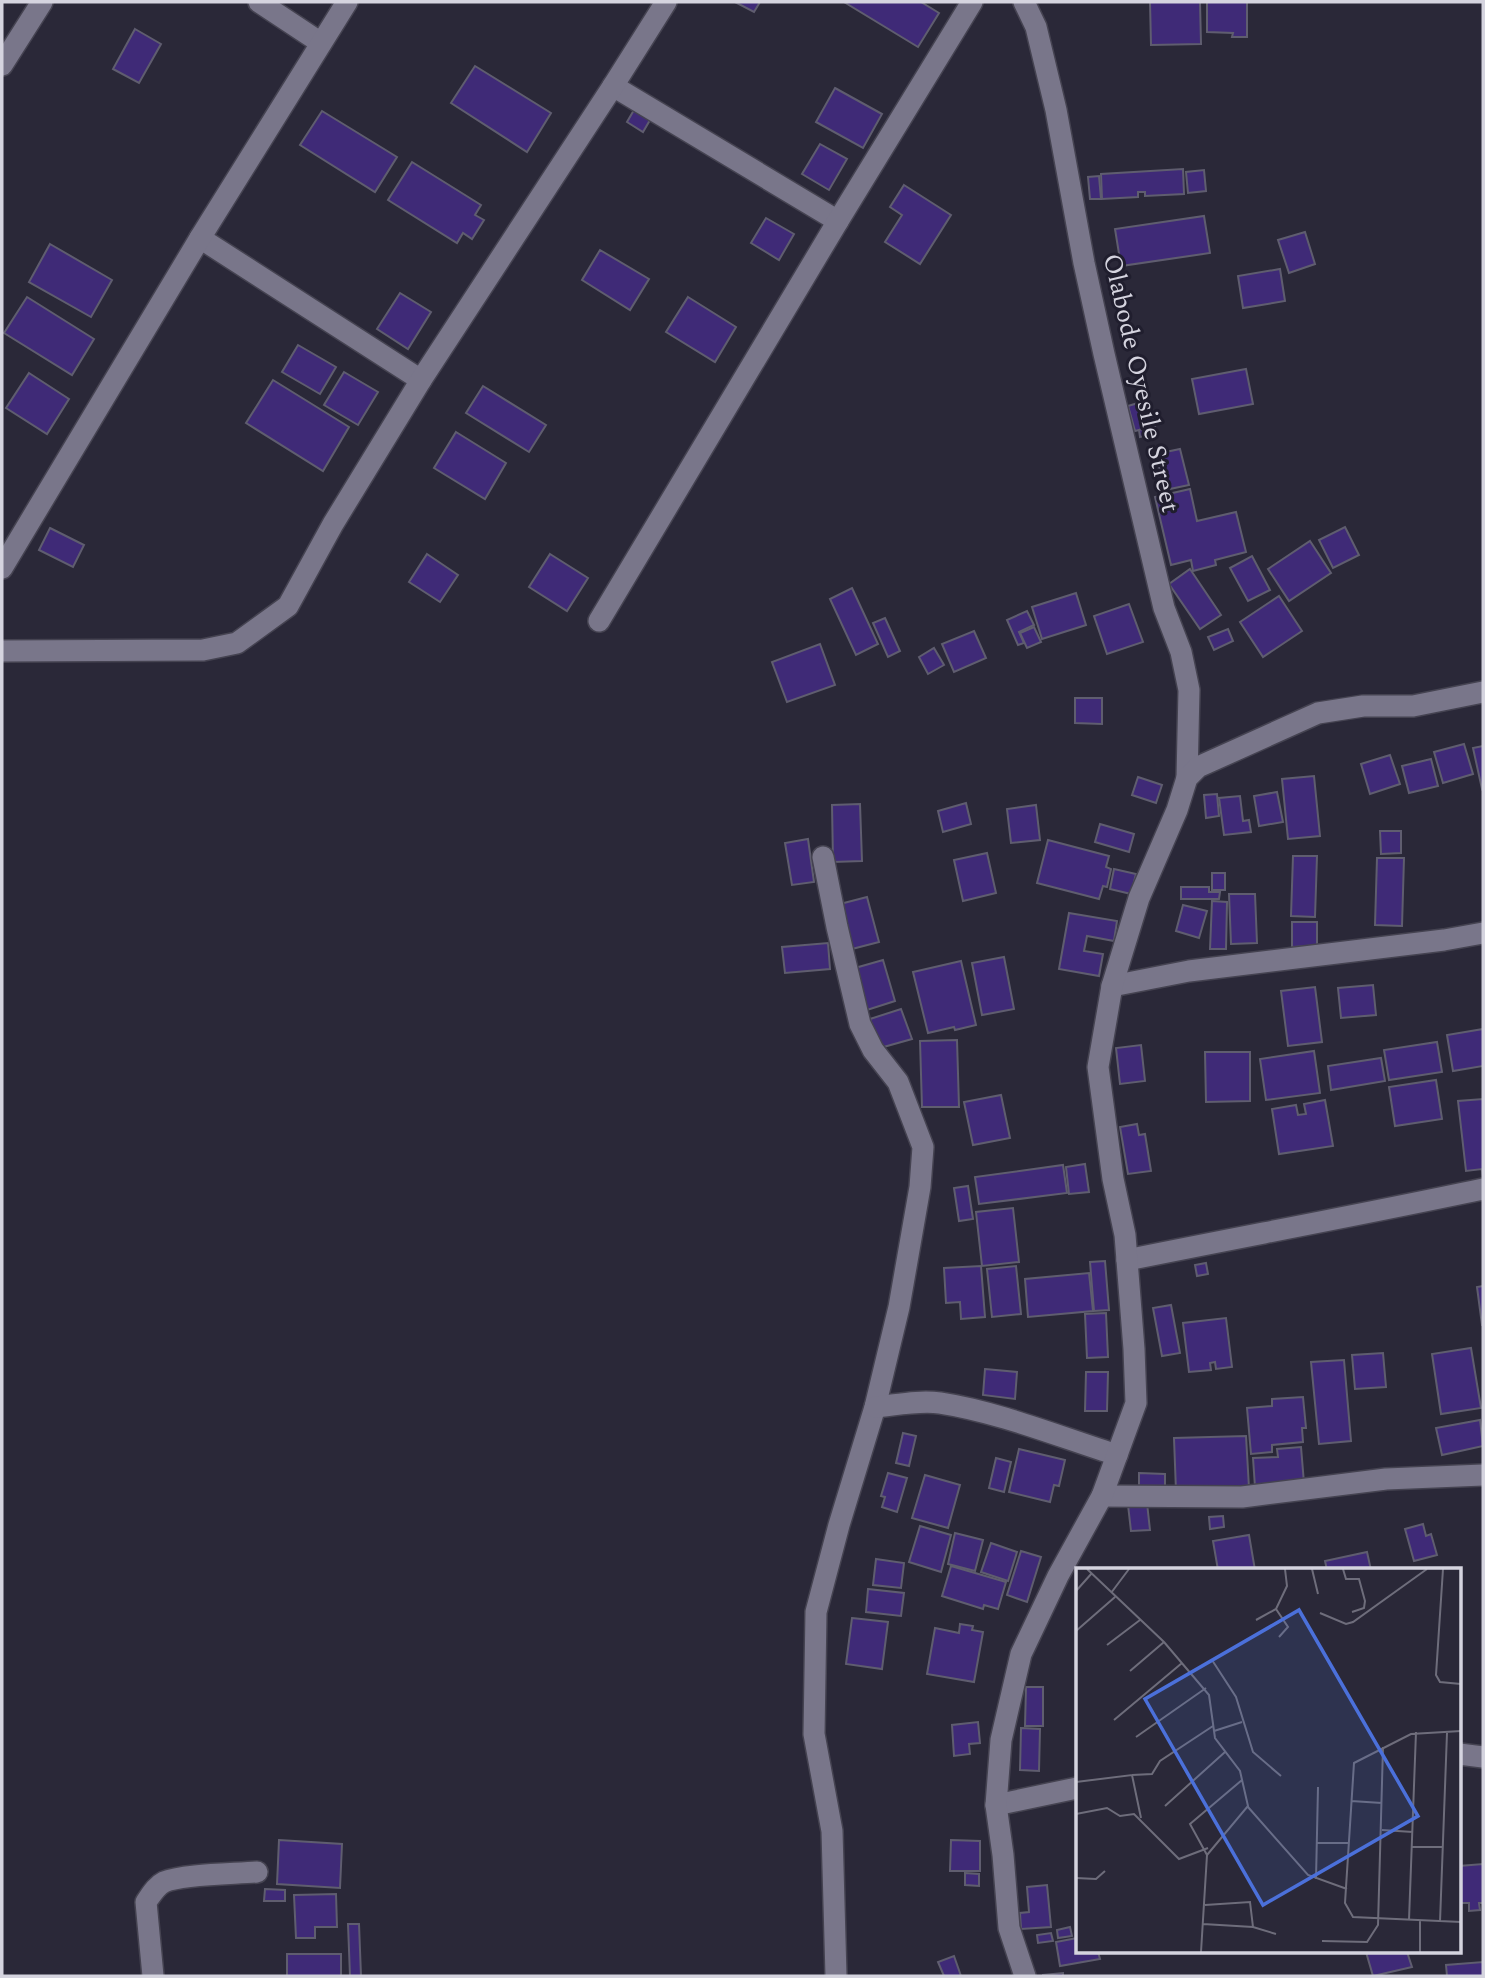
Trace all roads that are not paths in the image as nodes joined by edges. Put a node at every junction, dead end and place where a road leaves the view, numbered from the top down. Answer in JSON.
{"nodes":[{"id":1,"x":42,"y":2,"type":"edge"},
{"id":2,"x":259,"y":2,"type":"edge"},
{"id":3,"x":347,"y":2,"type":"edge"},
{"id":4,"x":666,"y":2,"type":"edge"},
{"id":5,"x":972,"y":2,"type":"edge"},
{"id":6,"x":1024,"y":2,"type":"edge"},
{"id":7,"x":321,"y":43,"type":"junction"},
{"id":8,"x":2,"y":65,"type":"edge"},
{"id":9,"x":614,"y":86,"type":"junction"},
{"id":10,"x":838,"y":221,"type":"junction"},
{"id":11,"x":200,"y":238,"type":"junction"},
{"id":12,"x":421,"y":380,"type":"junction"},
{"id":13,"x":2,"y":568,"type":"edge"},
{"id":14,"x":599,"y":621,"type":"dead end"},
{"id":15,"x":2,"y":651,"type":"edge"},
{"id":16,"x":1483,"y":692,"type":"edge"},
{"id":17,"x":1187,"y":778,"type":"junction"},
{"id":18,"x":823,"y":857,"type":"dead end"},
{"id":19,"x":1483,"y":933,"type":"edge"},
{"id":20,"x":1112,"y":986,"type":"junction"},
{"id":21,"x":1483,"y":1189,"type":"edge"},
{"id":22,"x":1127,"y":1260,"type":"junction"},
{"id":23,"x":875,"y":1407,"type":"junction"},
{"id":24,"x":1117,"y":1455,"type":"junction"},
{"id":25,"x":1483,"y":1475,"type":"edge"},
{"id":26,"x":1102,"y":1496,"type":"junction"},
{"id":27,"x":1460,"y":1754,"type":"edge"},
{"id":28,"x":1483,"y":1757,"type":"edge"},
{"id":29,"x":1076,"y":1788,"type":"edge"},
{"id":30,"x":996,"y":1805,"type":"junction"},
{"id":31,"x":257,"y":1872,"type":"dead end"},
{"id":32,"x":153,"y":1976,"type":"edge"},
{"id":33,"x":836,"y":1976,"type":"edge"},
{"id":34,"x":1025,"y":1976,"type":"edge"}],
"edges":[{"from":1,"to":8,"type":"street"},
{"from":2,"to":7,"type":"street"},
{"from":3,"to":7,"type":"street"},
{"from":4,"to":9,"type":"street"},
{"from":5,"to":10,"type":"street"},
{"from":6,"to":17,"type":"street","name":"Olabode Oyesile Street"},
{"from":7,"to":11,"type":"street"},
{"from":9,"to":10,"type":"street"},
{"from":9,"to":12,"type":"street"},
{"from":10,"to":14,"type":"street"},
{"from":11,"to":12,"type":"street"},
{"from":11,"to":13,"type":"street"},
{"from":12,"to":15,"type":"street"},
{"from":16,"to":17,"type":"street"},
{"from":17,"to":20,"type":"street","name":"Olabode Oyesile Street"},
{"from":18,"to":23,"type":"street"},
{"from":19,"to":20,"type":"street"},
{"from":20,"to":22,"type":"street","name":"Olabode Oyesile Street"},
{"from":21,"to":22,"type":"street"},
{"from":22,"to":24,"type":"street","name":"Olabode Oyesile Street"},
{"from":23,"to":24,"type":"street"},
{"from":23,"to":33,"type":"street"},
{"from":24,"to":26,"type":"street","name":"Olabode Oyesile Street"},
{"from":25,"to":26,"type":"street"},
{"from":26,"to":30,"type":"street","name":"Olabode Oyesile Street"},
{"from":27,"to":28,"type":"street"},
{"from":29,"to":30,"type":"street"},
{"from":30,"to":34,"type":"street","name":"Olabode Oyesile Street"},
{"from":31,"to":32,"type":"street"}]}
